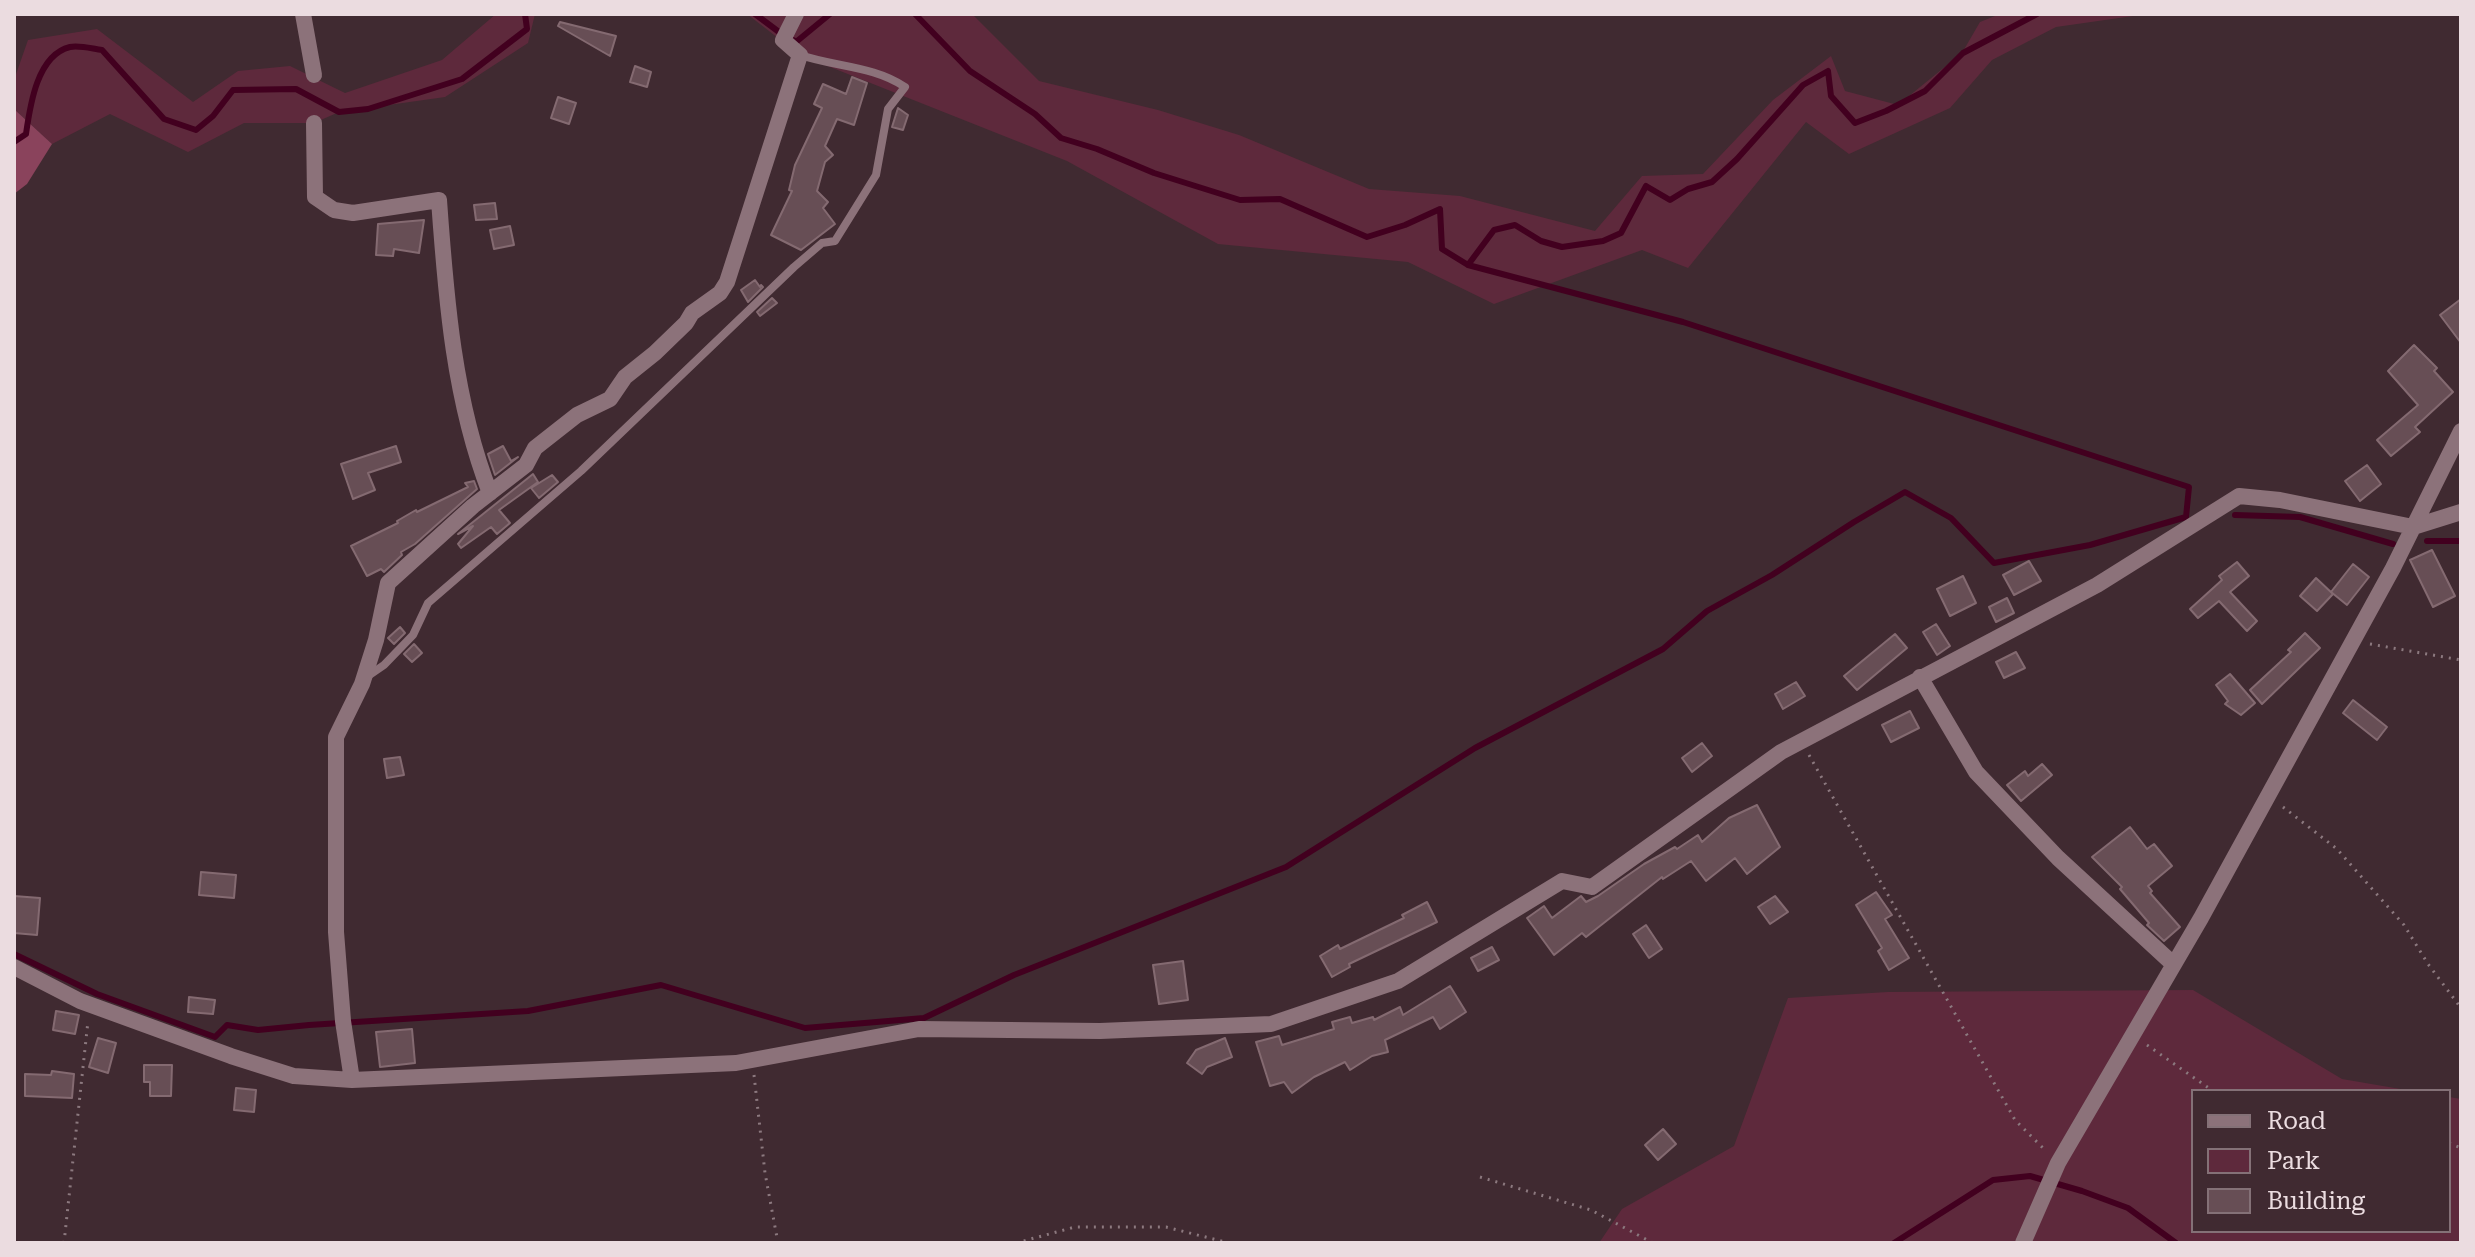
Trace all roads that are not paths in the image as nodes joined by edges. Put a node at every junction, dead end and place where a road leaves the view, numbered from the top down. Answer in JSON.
{"nodes":[{"id":1,"x":303,"y":14,"type":"edge"},
{"id":2,"x":796,"y":14,"type":"edge"},
{"id":3,"x":800,"y":55,"type":"junction"},
{"id":4,"x":314,"y":75,"type":"dead end"},
{"id":5,"x":314,"y":123,"type":"dead end"},
{"id":6,"x":2461,"y":431,"type":"edge"},
{"id":7,"x":490,"y":493,"type":"junction"},
{"id":8,"x":2461,"y":512,"type":"edge"},
{"id":9,"x":2413,"y":527,"type":"junction"},
{"id":10,"x":1920,"y":677,"type":"junction"},
{"id":11,"x":363,"y":679,"type":"junction"},
{"id":12,"x":2172,"y":963,"type":"junction"},
{"id":13,"x":14,"y":967,"type":"edge"},
{"id":14,"x":352,"y":1080,"type":"junction"},
{"id":15,"x":2023,"y":1243,"type":"edge"}],
"edges":[{"from":1,"to":4,"type":"street"},
{"from":2,"to":3,"type":"street"},
{"from":3,"to":7,"type":"street"},
{"from":3,"to":11,"type":"lane"},
{"from":5,"to":7,"type":"street"},
{"from":6,"to":9,"type":"street"},
{"from":7,"to":11,"type":"street"},
{"from":8,"to":9,"type":"street"},
{"from":9,"to":10,"type":"street"},
{"from":9,"to":12,"type":"street"},
{"from":10,"to":12,"type":"street"},
{"from":10,"to":14,"type":"street"},
{"from":11,"to":14,"type":"street"},
{"from":12,"to":15,"type":"street"},
{"from":13,"to":14,"type":"street"}]}
